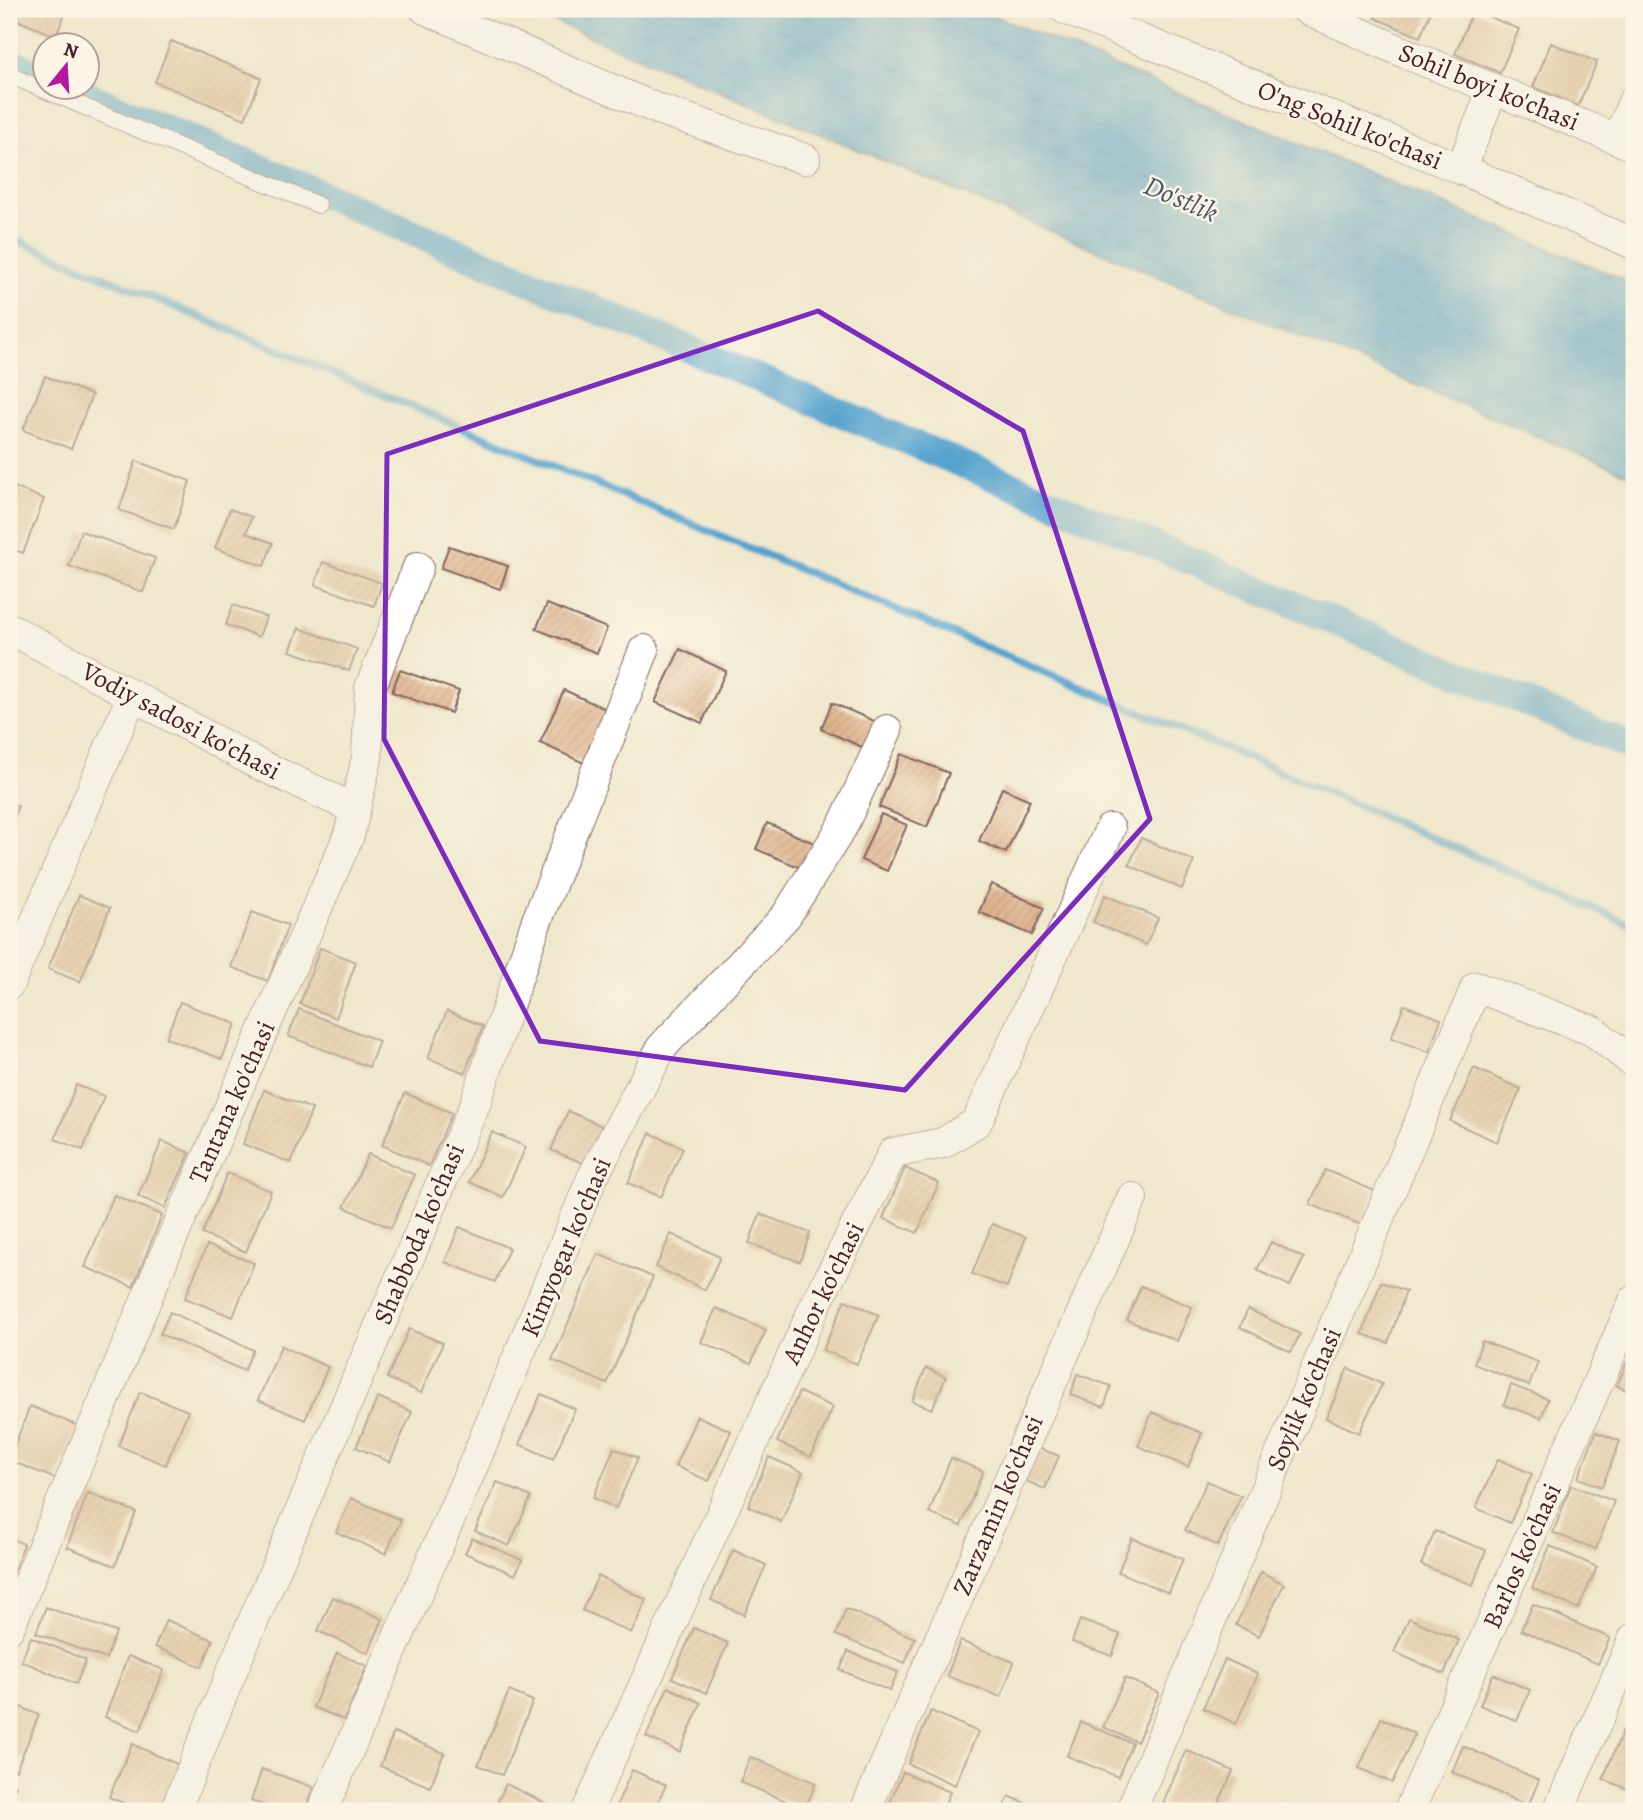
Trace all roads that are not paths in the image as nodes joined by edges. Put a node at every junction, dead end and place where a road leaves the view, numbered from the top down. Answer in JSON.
{"nodes":[{"id":1,"x":425,"y":9,"type":"edge"},
{"id":2,"x":1065,"y":9,"type":"edge"},
{"id":3,"x":1306,"y":9,"type":"edge"},
{"id":4,"x":9,"y":75,"type":"edge"},
{"id":5,"x":1493,"y":89,"type":"junction"},
{"id":6,"x":1634,"y":100,"type":"edge"},
{"id":7,"x":1626,"y":142,"type":"edge"},
{"id":8,"x":805,"y":159,"type":"dead end"},
{"id":9,"x":1461,"y":169,"type":"junction"},
{"id":10,"x":318,"y":205,"type":"dead end"},
{"id":11,"x":1634,"y":244,"type":"edge"},
{"id":12,"x":418,"y":567,"type":"dead end"},
{"id":13,"x":9,"y":628,"type":"edge"},
{"id":14,"x":644,"y":650,"type":"dead end"},
{"id":15,"x":132,"y":696,"type":"junction"},
{"id":16,"x":887,"y":730,"type":"dead end"},
{"id":17,"x":355,"y":809,"type":"junction"},
{"id":18,"x":1110,"y":829,"type":"dead end"},
{"id":19,"x":9,"y":984,"type":"edge"},
{"id":20,"x":1634,"y":1063,"type":"edge"},
{"id":21,"x":1132,"y":1198,"type":"dead end"},
{"id":22,"x":1634,"y":1301,"type":"edge"},
{"id":23,"x":9,"y":1628,"type":"edge"},
{"id":24,"x":1634,"y":1638,"type":"edge"},
{"id":25,"x":175,"y":1811,"type":"edge"},
{"id":26,"x":321,"y":1811,"type":"edge"},
{"id":27,"x":587,"y":1811,"type":"edge"},
{"id":28,"x":865,"y":1811,"type":"edge"},
{"id":29,"x":1131,"y":1811,"type":"edge"},
{"id":30,"x":1409,"y":1811,"type":"edge"},
{"id":31,"x":1558,"y":1811,"type":"edge"}],
"edges":[{"from":1,"to":8,"type":"street"},
{"from":2,"to":9,"type":"street","name":"O'ng Sohil ko'chasi"},
{"from":3,"to":5,"type":"street","name":"Sohil boyi ko'chasi"},
{"from":4,"to":10,"type":"lane"},
{"from":5,"to":7,"type":"street","name":"Sohil boyi ko'chasi"},
{"from":5,"to":9,"type":"street"},
{"from":6,"to":7,"type":"street"},
{"from":9,"to":11,"type":"street","name":"O'ng Sohil ko'chasi"},
{"from":12,"to":17,"type":"street","name":"Tantana ko'chasi"},
{"from":13,"to":15,"type":"street","name":"Vodiy sadosi ko'chasi"},
{"from":14,"to":25,"type":"street","name":"Shabboda ko'chasi"},
{"from":15,"to":17,"type":"street","name":"Vodiy sadosi ko'chasi"},
{"from":15,"to":19,"type":"street"},
{"from":16,"to":26,"type":"street","name":"Kimyogar ko'chasi"},
{"from":17,"to":23,"type":"street","name":"Tantana ko'chasi"},
{"from":18,"to":27,"type":"street","name":"Anhor ko'chasi"},
{"from":20,"to":29,"type":"street","name":"Soylik ko'chasi"},
{"from":21,"to":28,"type":"street","name":"Zarzamin ko'chasi"},
{"from":22,"to":30,"type":"street","name":"Barlos ko'chasi"},
{"from":24,"to":31,"type":"street"}]}
